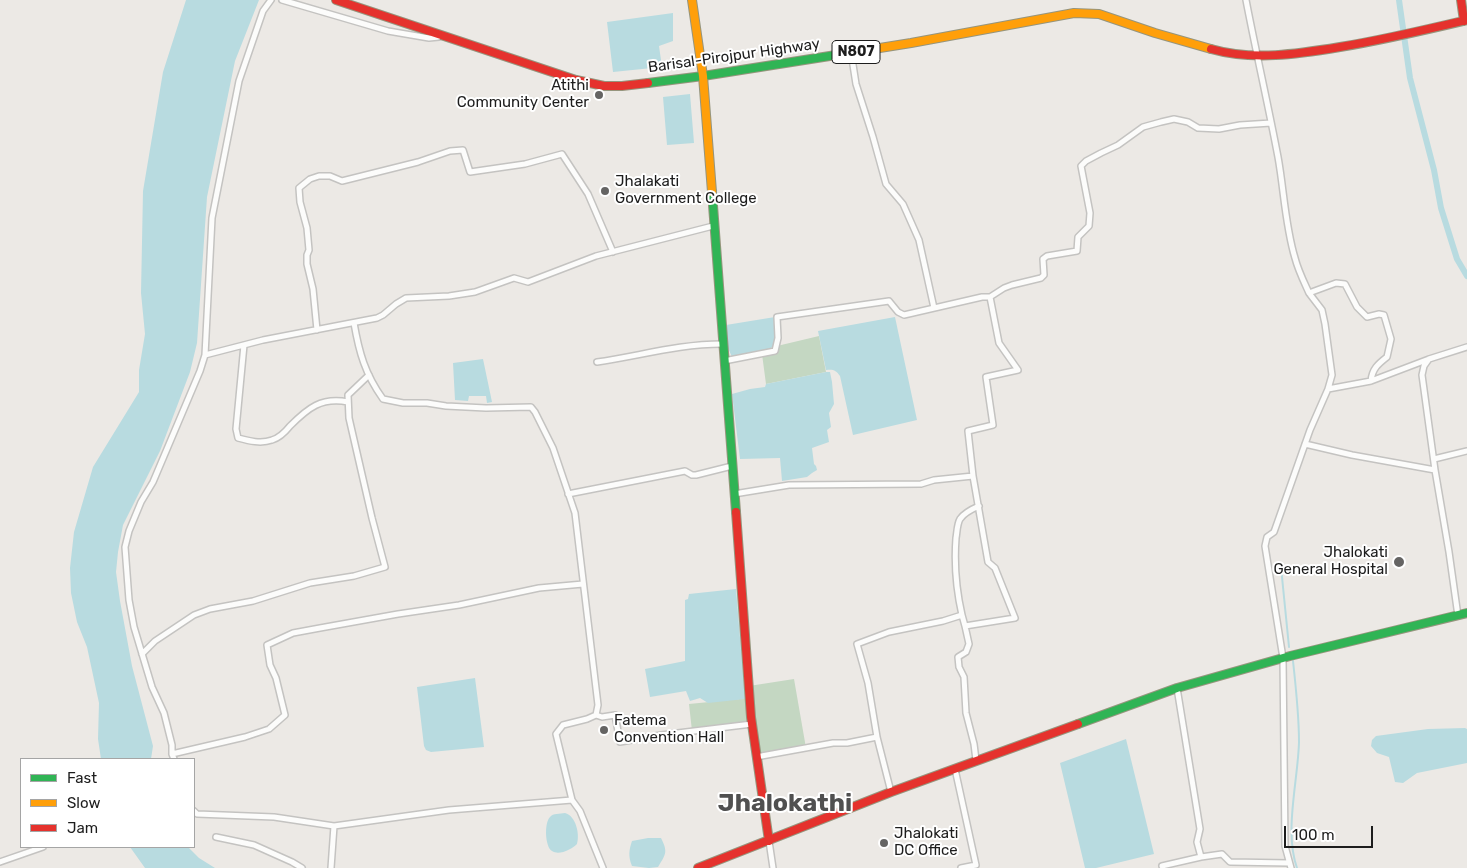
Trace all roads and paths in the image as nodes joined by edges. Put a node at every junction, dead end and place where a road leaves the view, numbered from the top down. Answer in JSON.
{"nodes":[{"id":1,"x":272,"y":0,"type":"edge"},
{"id":2,"x":282,"y":0,"type":"edge"},
{"id":3,"x":336,"y":0,"type":"edge"},
{"id":4,"x":692,"y":0,"type":"edge"},
{"id":5,"x":1246,"y":0,"type":"edge"},
{"id":6,"x":1461,"y":0,"type":"edge"},
{"id":7,"x":1466,"y":21,"type":"edge"},
{"id":8,"x":445,"y":36,"type":"junction"},
{"id":9,"x":851,"y":52,"type":"junction"},
{"id":10,"x":1257,"y":56,"type":"junction"},
{"id":11,"x":703,"y":76,"type":"junction"},
{"id":12,"x":1271,"y":122,"type":"junction"},
{"id":13,"x":713,"y":226,"type":"junction"},
{"id":14,"x":613,"y":252,"type":"junction"},
{"id":15,"x":1309,"y":293,"type":"junction"},
{"id":16,"x":990,"y":297,"type":"junction"},
{"id":17,"x":934,"y":308,"type":"junction"},
{"id":18,"x":354,"y":323,"type":"junction"},
{"id":19,"x":317,"y":330,"type":"junction"},
{"id":20,"x":722,"y":344,"type":"junction"},
{"id":21,"x":244,"y":345,"type":"junction"},
{"id":22,"x":1467,"y":347,"type":"edge"},
{"id":23,"x":205,"y":355,"type":"junction"},
{"id":24,"x":1429,"y":359,"type":"junction"},
{"id":25,"x":724,"y":361,"type":"junction"},
{"id":26,"x":596,"y":362,"type":"dead end"},
{"id":27,"x":369,"y":375,"type":"junction"},
{"id":28,"x":1371,"y":382,"type":"junction"},
{"id":29,"x":1328,"y":390,"type":"junction"},
{"id":30,"x":348,"y":402,"type":"junction"},
{"id":31,"x":1305,"y":444,"type":"junction"},
{"id":32,"x":1467,"y":450,"type":"edge"},
{"id":33,"x":1434,"y":459,"type":"junction"},
{"id":34,"x":732,"y":466,"type":"junction"},
{"id":35,"x":1436,"y":470,"type":"junction"},
{"id":36,"x":973,"y":476,"type":"junction"},
{"id":37,"x":568,"y":494,"type":"junction"},
{"id":38,"x":734,"y":494,"type":"junction"},
{"id":39,"x":979,"y":506,"type":"junction"},
{"id":40,"x":584,"y":584,"type":"junction"},
{"id":41,"x":1467,"y":613,"type":"edge"},
{"id":42,"x":962,"y":615,"type":"junction"},
{"id":43,"x":1458,"y":616,"type":"junction"},
{"id":44,"x":966,"y":626,"type":"junction"},
{"id":45,"x":142,"y":654,"type":"junction"},
{"id":46,"x":1284,"y":658,"type":"junction"},
{"id":47,"x":1177,"y":688,"type":"junction"},
{"id":48,"x":596,"y":714,"type":"junction"},
{"id":49,"x":752,"y":724,"type":"junction"},
{"id":50,"x":877,"y":738,"type":"junction"},
{"id":51,"x":173,"y":756,"type":"edge"},
{"id":52,"x":756,"y":757,"type":"junction"},
{"id":53,"x":976,"y":760,"type":"junction"},
{"id":54,"x":955,"y":769,"type":"junction"},
{"id":55,"x":891,"y":792,"type":"junction"},
{"id":56,"x":572,"y":800,"type":"junction"},
{"id":57,"x":195,"y":813,"type":"edge"},
{"id":58,"x":334,"y":826,"type":"junction"},
{"id":59,"x":216,"y":836,"type":"dead end"},
{"id":60,"x":769,"y":840,"type":"junction"},
{"id":61,"x":40,"y":848,"type":"edge"},
{"id":62,"x":1201,"y":857,"type":"junction"},
{"id":63,"x":0,"y":862,"type":"edge"},
{"id":64,"x":1290,"y":865,"type":"edge"},
{"id":65,"x":1162,"y":866,"type":"dead end"},
{"id":66,"x":703,"y":867,"type":"edge"},
{"id":67,"x":302,"y":868,"type":"edge"},
{"id":68,"x":331,"y":868,"type":"edge"},
{"id":69,"x":603,"y":868,"type":"edge"},
{"id":70,"x":773,"y":868,"type":"edge"},
{"id":71,"x":961,"y":868,"type":"edge"}],
"edges":[{"from":1,"to":23,"type":"street"},
{"from":2,"to":8,"type":"street"},
{"from":3,"to":8,"type":"main road","name":"Barisal-Pirojpur Highway","number":"N807"},
{"from":4,"to":11,"type":"main road"},
{"from":5,"to":10,"type":"street"},
{"from":6,"to":7,"type":"main road"},
{"from":7,"to":10,"type":"main road","name":"Barisal-Pirojpur Highway","number":"N807"},
{"from":8,"to":11,"type":"main road","name":"Barisal-Pirojpur Highway","number":"N807"},
{"from":9,"to":10,"type":"main road","name":"Barisal-Pirojpur Highway","number":"N807"},
{"from":9,"to":11,"type":"main road","name":"Barisal-Pirojpur Highway","number":"N807"},
{"from":9,"to":17,"type":"street"},
{"from":10,"to":12,"type":"street"},
{"from":11,"to":13,"type":"main road"},
{"from":12,"to":15,"type":"street"},
{"from":12,"to":16,"type":"street"},
{"from":13,"to":14,"type":"street"},
{"from":13,"to":20,"type":"main road"},
{"from":14,"to":18,"type":"street"},
{"from":14,"to":19,"type":"street"},
{"from":15,"to":28,"type":"street"},
{"from":15,"to":29,"type":"street"},
{"from":16,"to":17,"type":"street"},
{"from":16,"to":36,"type":"street"},
{"from":17,"to":25,"type":"street"},
{"from":18,"to":19,"type":"street"},
{"from":18,"to":27,"type":"street"},
{"from":19,"to":21,"type":"street"},
{"from":20,"to":25,"type":"main road"},
{"from":20,"to":26,"type":"street"},
{"from":21,"to":23,"type":"street"},
{"from":21,"to":30,"type":"street"},
{"from":22,"to":24,"type":"street"},
{"from":23,"to":45,"type":"street"},
{"from":24,"to":28,"type":"street"},
{"from":24,"to":33,"type":"street"},
{"from":25,"to":34,"type":"main road"},
{"from":27,"to":30,"type":"street"},
{"from":27,"to":37,"type":"street"},
{"from":28,"to":29,"type":"street"},
{"from":29,"to":31,"type":"street"},
{"from":30,"to":45,"type":"street"},
{"from":31,"to":35,"type":"street"},
{"from":31,"to":46,"type":"street"},
{"from":32,"to":33,"type":"street"},
{"from":33,"to":35,"type":"street"},
{"from":34,"to":37,"type":"street"},
{"from":34,"to":38,"type":"main road"},
{"from":35,"to":43,"type":"street"},
{"from":36,"to":38,"type":"street"},
{"from":36,"to":39,"type":"street"},
{"from":37,"to":40,"type":"street"},
{"from":38,"to":49,"type":"main road"},
{"from":39,"to":42,"type":"street"},
{"from":39,"to":44,"type":"street"},
{"from":40,"to":48,"type":"street"},
{"from":40,"to":51,"type":"street"},
{"from":41,"to":43,"type":"main road"},
{"from":42,"to":44,"type":"street"},
{"from":42,"to":50,"type":"street"},
{"from":43,"to":46,"type":"main road"},
{"from":44,"to":53,"type":"street"},
{"from":45,"to":51,"type":"street"},
{"from":46,"to":47,"type":"main road"},
{"from":46,"to":64,"type":"street"},
{"from":47,"to":53,"type":"main road"},
{"from":47,"to":62,"type":"street"},
{"from":48,"to":49,"type":"street"},
{"from":48,"to":56,"type":"street"},
{"from":49,"to":52,"type":"main road"},
{"from":50,"to":52,"type":"street"},
{"from":50,"to":55,"type":"street"},
{"from":52,"to":60,"type":"main road"},
{"from":53,"to":54,"type":"main road"},
{"from":54,"to":55,"type":"main road"},
{"from":54,"to":71,"type":"street"},
{"from":55,"to":60,"type":"main road"},
{"from":56,"to":58,"type":"street"},
{"from":56,"to":69,"type":"street"},
{"from":57,"to":58,"type":"street"},
{"from":58,"to":68,"type":"street"},
{"from":59,"to":67,"type":"street"},
{"from":60,"to":66,"type":"main road"},
{"from":60,"to":70,"type":"street"},
{"from":61,"to":63,"type":"street"},
{"from":62,"to":64,"type":"street"},
{"from":62,"to":65,"type":"street"}]}
